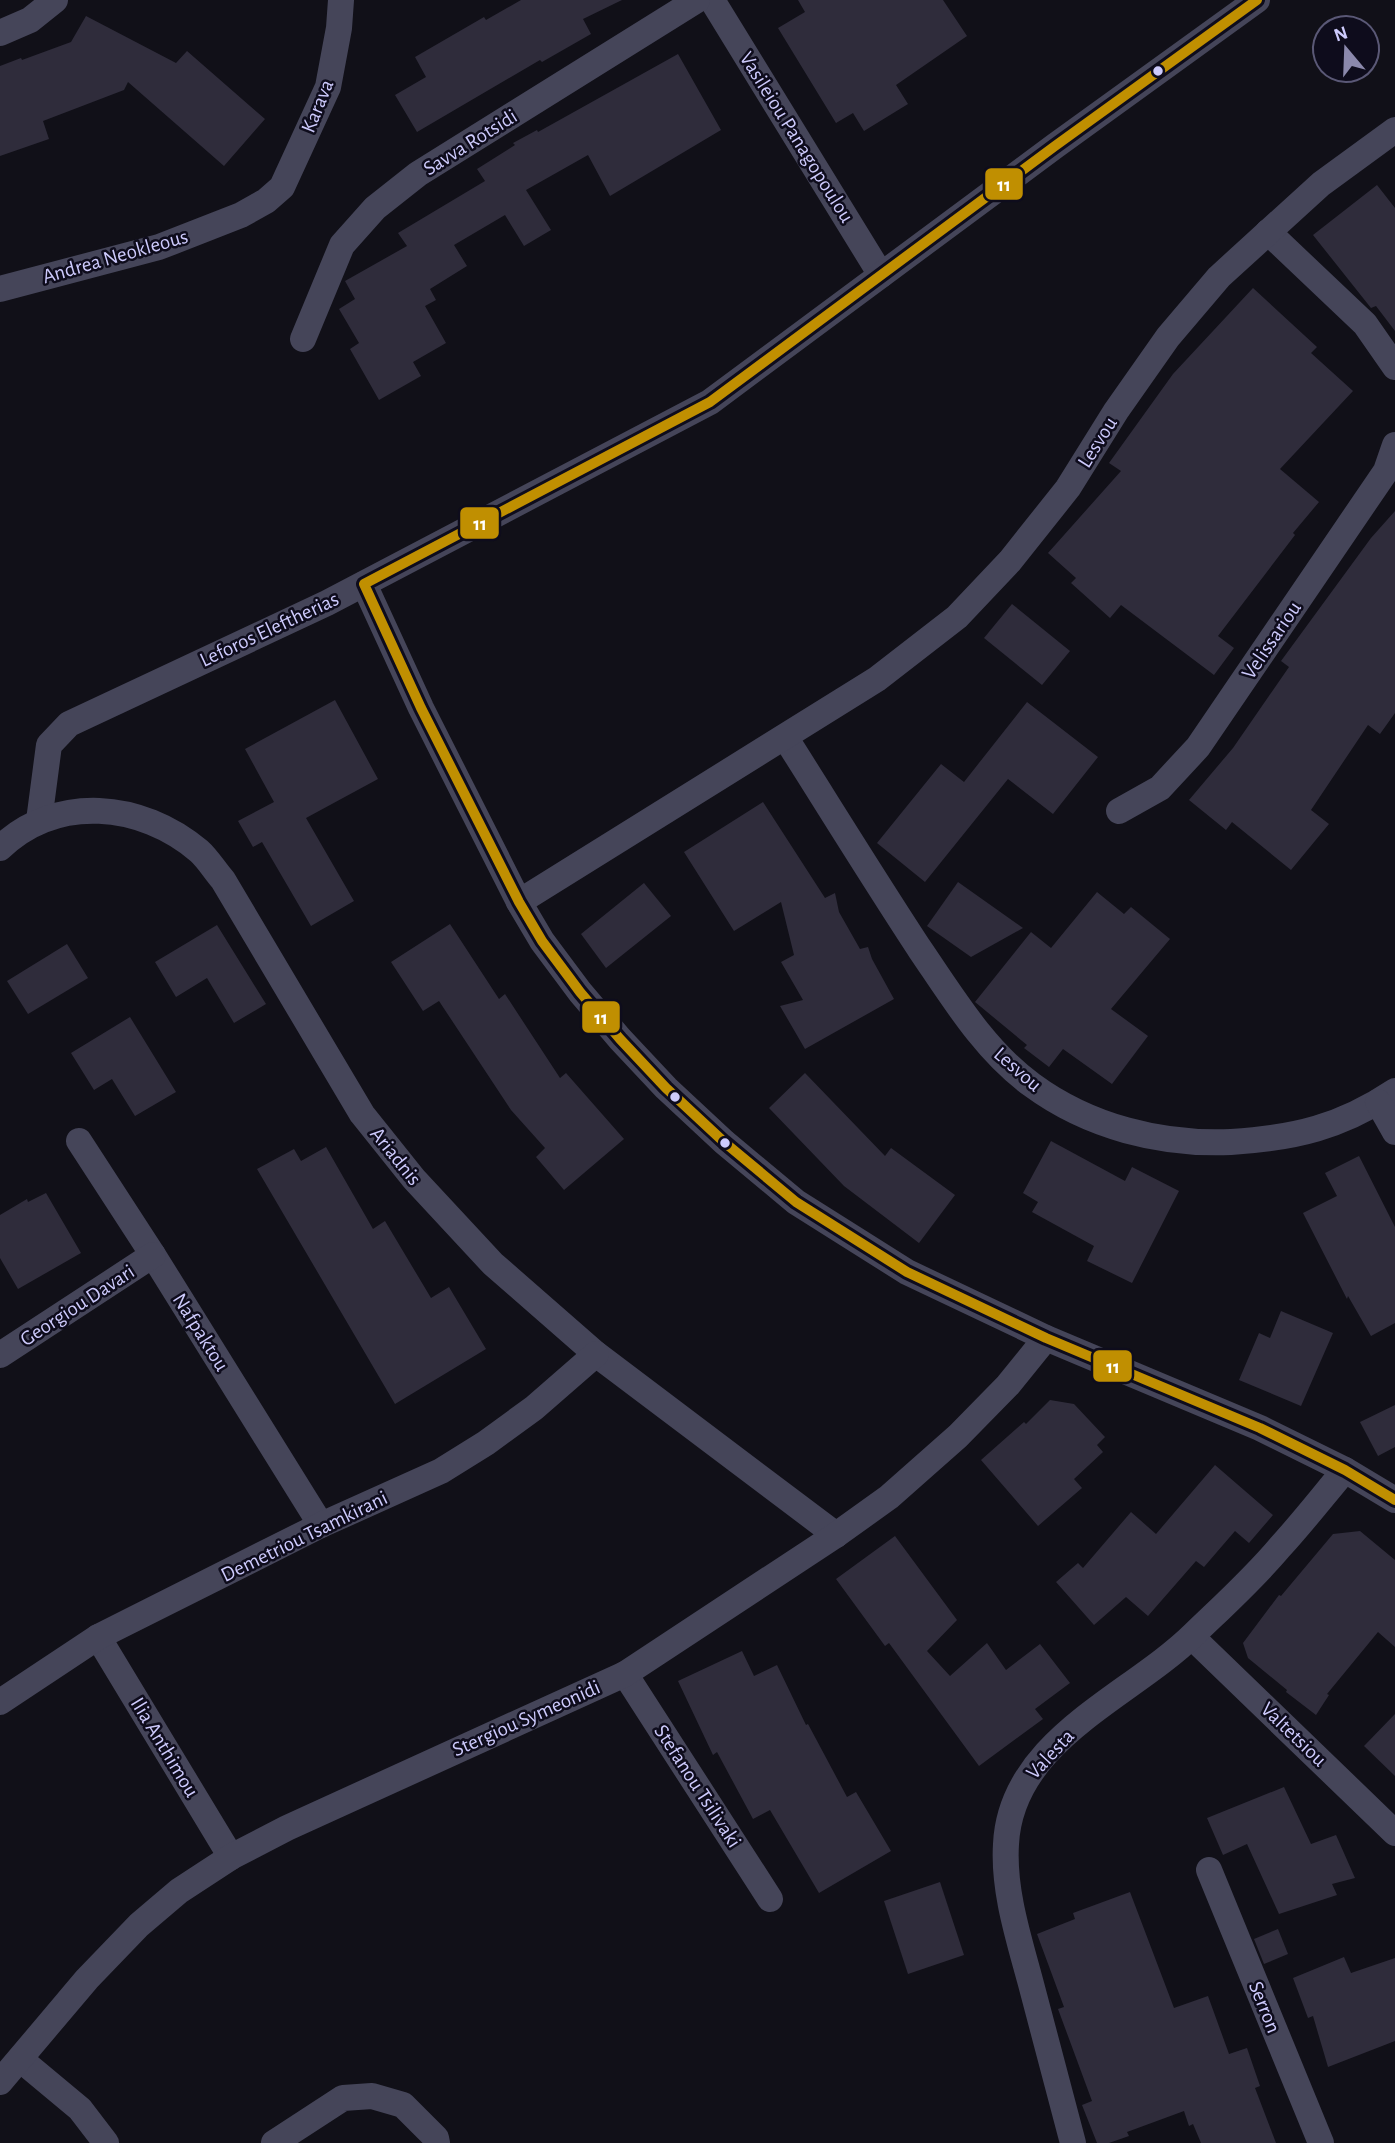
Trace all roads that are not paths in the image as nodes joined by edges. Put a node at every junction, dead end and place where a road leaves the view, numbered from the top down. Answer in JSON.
{"nodes":[{"id":1,"x":55,"y":0,"type":"edge"},
{"id":2,"x":341,"y":0,"type":"edge"},
{"id":3,"x":697,"y":0,"type":"edge"},
{"id":4,"x":712,"y":0,"type":"edge"},
{"id":5,"x":1257,"y":0,"type":"edge"},
{"id":6,"x":0,"y":33,"type":"edge"},
{"id":7,"x":1395,"y":130,"type":"edge"},
{"id":8,"x":266,"y":201,"type":"joint"},
{"id":9,"x":1268,"y":232,"type":"junction"},
{"id":10,"x":881,"y":275,"type":"junction"},
{"id":11,"x":0,"y":289,"type":"edge"},
{"id":12,"x":303,"y":339,"type":"dead end"},
{"id":13,"x":1395,"y":367,"type":"edge"},
{"id":14,"x":1395,"y":445,"type":"edge"},
{"id":15,"x":364,"y":584,"type":"junction"},
{"id":16,"x":785,"y":737,"type":"junction"},
{"id":17,"x":1119,"y":811,"type":"dead end"},
{"id":18,"x":39,"y":821,"type":"junction"},
{"id":19,"x":0,"y":848,"type":"edge"},
{"id":20,"x":519,"y":902,"type":"junction"},
{"id":21,"x":1386,"y":1097,"type":"edge"},
{"id":22,"x":1395,"y":1132,"type":"edge"},
{"id":23,"x":79,"y":1141,"type":"dead end"},
{"id":24,"x":153,"y":1255,"type":"junction"},
{"id":25,"x":1046,"y":1338,"type":"junction"},
{"id":26,"x":596,"y":1354,"type":"junction"},
{"id":27,"x":0,"y":1355,"type":"edge"},
{"id":28,"x":1345,"y":1470,"type":"junction"},
{"id":29,"x":1395,"y":1500,"type":"edge"},
{"id":30,"x":321,"y":1525,"type":"junction"},
{"id":31,"x":836,"y":1535,"type":"junction"},
{"id":32,"x":1192,"y":1637,"type":"junction"},
{"id":33,"x":97,"y":1638,"type":"junction"},
{"id":34,"x":625,"y":1674,"type":"junction"},
{"id":35,"x":0,"y":1702,"type":"edge"},
{"id":36,"x":1395,"y":1833,"type":"edge"},
{"id":37,"x":231,"y":1857,"type":"junction"},
{"id":38,"x":1209,"y":1870,"type":"dead end"},
{"id":39,"x":770,"y":1899,"type":"dead end"},
{"id":40,"x":20,"y":2059,"type":"junction"},
{"id":41,"x":0,"y":2082,"type":"edge"},
{"id":42,"x":106,"y":2143,"type":"edge"},
{"id":43,"x":274,"y":2143,"type":"edge"},
{"id":44,"x":437,"y":2143,"type":"edge"},
{"id":45,"x":1073,"y":2143,"type":"edge"},
{"id":46,"x":1321,"y":2143,"type":"edge"}],
"edges":[{"from":1,"to":6,"type":"street"},
{"from":2,"to":8,"type":"street","name":"Karava"},
{"from":3,"to":12,"type":"street","name":"Savva Rotsidi"},
{"from":4,"to":10,"type":"street","name":"Vasileiou Panagopoulou"},
{"from":5,"to":10,"type":"street","name":"Leforos Eleftherias"},
{"from":7,"to":9,"type":"street","name":"Lesvou"},
{"from":8,"to":11,"type":"street","name":"Andrea Neokleous"},
{"from":9,"to":13,"type":"street"},
{"from":9,"to":16,"type":"street","name":"Lesvou"},
{"from":10,"to":15,"type":"street","name":"Leforos Eleftherias"},
{"from":14,"to":17,"type":"street","name":"Velissariou"},
{"from":15,"to":18,"type":"street","name":"Leforos Eleftherias"},
{"from":15,"to":20,"type":"street"},
{"from":16,"to":20,"type":"street","name":"Lesvou"},
{"from":16,"to":21,"type":"street","name":"Lesvou"},
{"from":18,"to":19,"type":"street","name":"Ariadnis"},
{"from":18,"to":26,"type":"street","name":"Ariadnis"},
{"from":20,"to":25,"type":"street"},
{"from":21,"to":22,"type":"street"},
{"from":23,"to":24,"type":"street","name":"Nafpaktou"},
{"from":24,"to":27,"type":"street","name":"Georgiou Davari"},
{"from":24,"to":30,"type":"street","name":"Nafpaktou"},
{"from":25,"to":28,"type":"street"},
{"from":25,"to":31,"type":"street","name":"Stergiou Symeonidi"},
{"from":26,"to":30,"type":"street","name":"Demetriou Tsamkirani"},
{"from":26,"to":31,"type":"street","name":"Ariadnis"},
{"from":28,"to":29,"type":"street"},
{"from":28,"to":32,"type":"street","name":"Valesta"},
{"from":30,"to":33,"type":"street","name":"Demetriou Tsamkirani"},
{"from":31,"to":34,"type":"street","name":"Stergiou Symeonidi"},
{"from":32,"to":36,"type":"street","name":"Valtetsiou"},
{"from":32,"to":45,"type":"street","name":"Valesta"},
{"from":33,"to":35,"type":"street","name":"Demetriou Tsamkirani"},
{"from":33,"to":37,"type":"street","name":"Ilia Anthimou"},
{"from":34,"to":37,"type":"street","name":"Stergiou Symeonidi"},
{"from":34,"to":39,"type":"street","name":"Stefanou Tsilivaki"},
{"from":37,"to":40,"type":"street","name":"Stergiou Symeonidi"},
{"from":38,"to":46,"type":"street","name":"Serron"},
{"from":40,"to":41,"type":"street","name":"Stergiou Symeonidi"},
{"from":40,"to":42,"type":"street"},
{"from":43,"to":44,"type":"street"}]}
